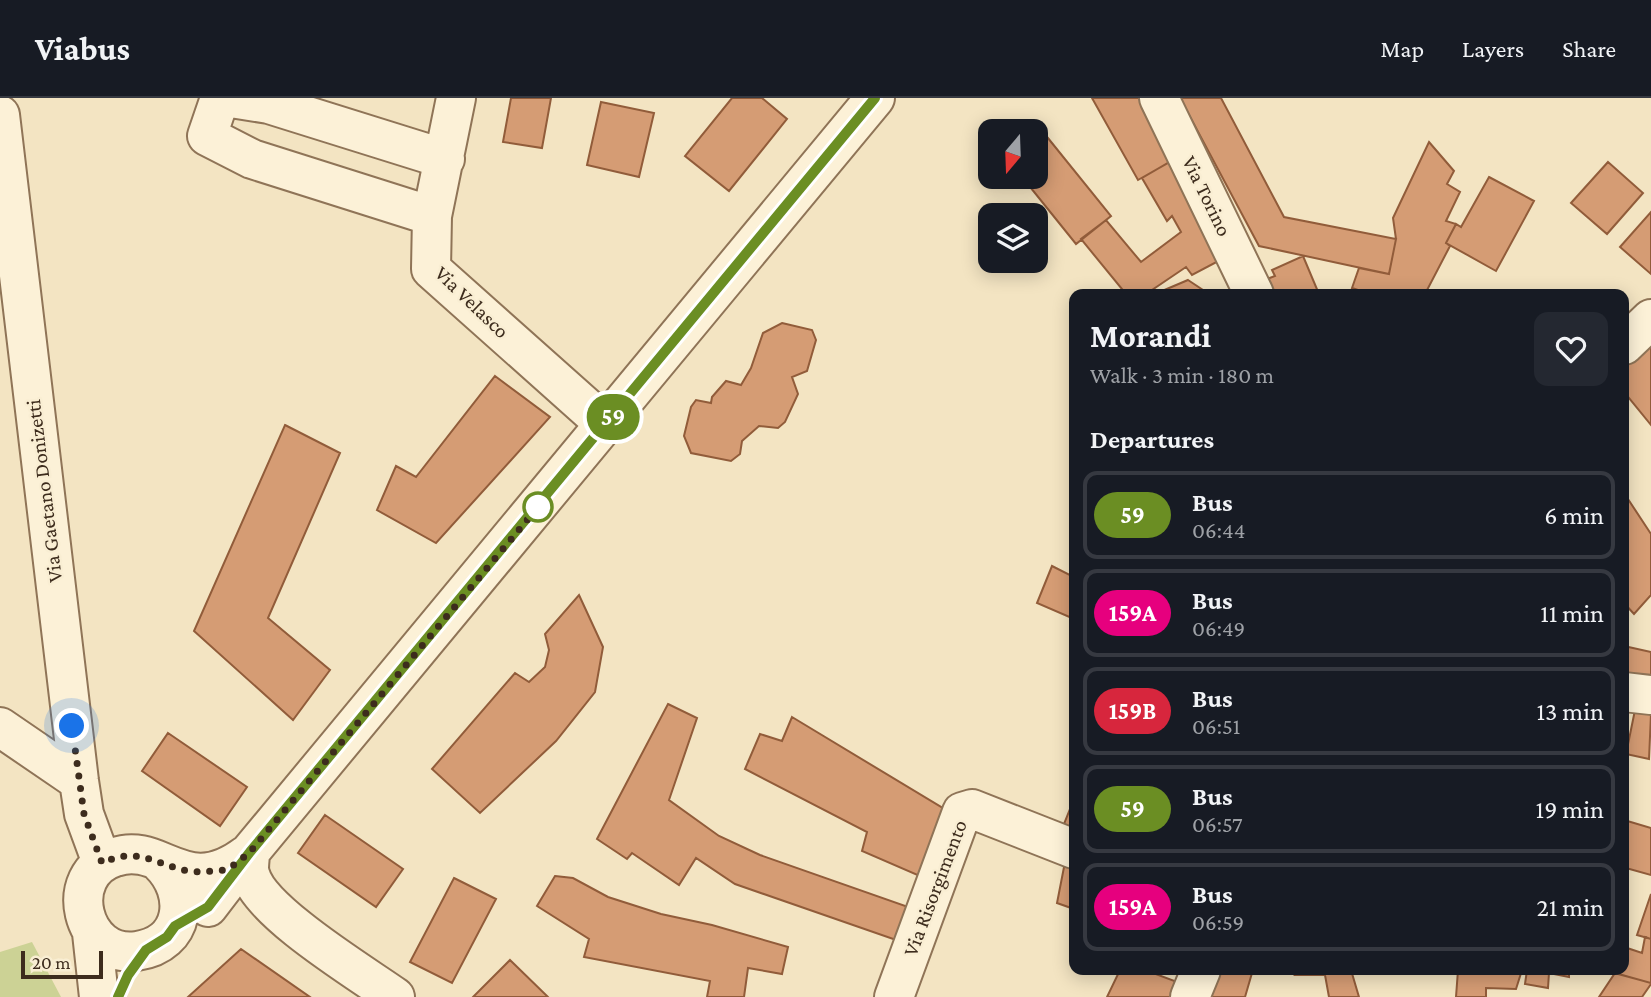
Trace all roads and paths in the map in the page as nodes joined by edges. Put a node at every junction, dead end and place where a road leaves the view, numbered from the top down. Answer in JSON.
{"nodes":[{"id":1,"x":220,"y":98,"type":"edge"},
{"id":2,"x":231,"y":98,"type":"edge"},
{"id":3,"x":456,"y":98,"type":"edge"},
{"id":4,"x":875,"y":98,"type":"edge"},
{"id":5,"x":1159,"y":98,"type":"edge"},
{"id":6,"x":0,"y":115,"type":"edge"},
{"id":7,"x":445,"y":159,"type":"junction"},
{"id":8,"x":432,"y":216,"type":"junction"},
{"id":9,"x":1252,"y":289,"type":"edge"},
{"id":10,"x":1651,"y":319,"type":"edge"},
{"id":11,"x":1629,"y":340,"type":"edge"},
{"id":12,"x":606,"y":425,"type":"junction"},
{"id":13,"x":1629,"y":693,"type":"edge"},
{"id":14,"x":1651,"y":695,"type":"edge"},
{"id":15,"x":0,"y":727,"type":"edge"},
{"id":16,"x":79,"y":781,"type":"junction"},
{"id":17,"x":1069,"y":847,"type":"edge"},
{"id":18,"x":250,"y":852,"type":"junction"},
{"id":19,"x":102,"y":863,"type":"junction"},
{"id":20,"x":160,"y":863,"type":"junction"},
{"id":21,"x":208,"y":907,"type":"junction"},
{"id":22,"x":278,"y":913,"type":"junction"},
{"id":23,"x":92,"y":933,"type":"junction"},
{"id":24,"x":161,"y":938,"type":"junction"},
{"id":25,"x":1199,"y":975,"type":"edge"},
{"id":26,"x":99,"y":997,"type":"edge"},
{"id":27,"x":118,"y":997,"type":"edge"},
{"id":28,"x":395,"y":997,"type":"edge"},
{"id":29,"x":894,"y":997,"type":"edge"},
{"id":30,"x":1190,"y":997,"type":"edge"}],
"edges":[{"from":1,"to":8,"type":"street"},
{"from":2,"to":7,"type":"street"},
{"from":3,"to":7,"type":"street","name":"Via Velasco"},
{"from":4,"to":12,"type":"street"},
{"from":5,"to":9,"type":"street","name":"Via Torino"},
{"from":6,"to":16,"type":"street","name":"Via Gaetano Donizetti"},
{"from":7,"to":8,"type":"street","name":"Via Velasco"},
{"from":8,"to":12,"type":"street","name":"Via Velasco"},
{"from":10,"to":11,"type":"street"},
{"from":12,"to":18,"type":"street"},
{"from":13,"to":14,"type":"street"},
{"from":15,"to":16,"type":"street"},
{"from":16,"to":19,"type":"street","name":"Via Gaetano Donizetti"},
{"from":17,"to":29,"type":"street","name":"Via Risorgimento"},
{"from":18,"to":20,"type":"street"},
{"from":18,"to":21,"type":"street"},
{"from":18,"to":22,"type":"street"},
{"from":19,"to":20,"type":"street"},
{"from":19,"to":23,"type":"street"},
{"from":20,"to":24,"type":"street"},
{"from":21,"to":22,"type":"street"},
{"from":21,"to":24,"type":"street"},
{"from":22,"to":28,"type":"street"},
{"from":23,"to":24,"type":"street"},
{"from":23,"to":26,"type":"street"},
{"from":24,"to":27,"type":"street"},
{"from":25,"to":30,"type":"street"}]}
